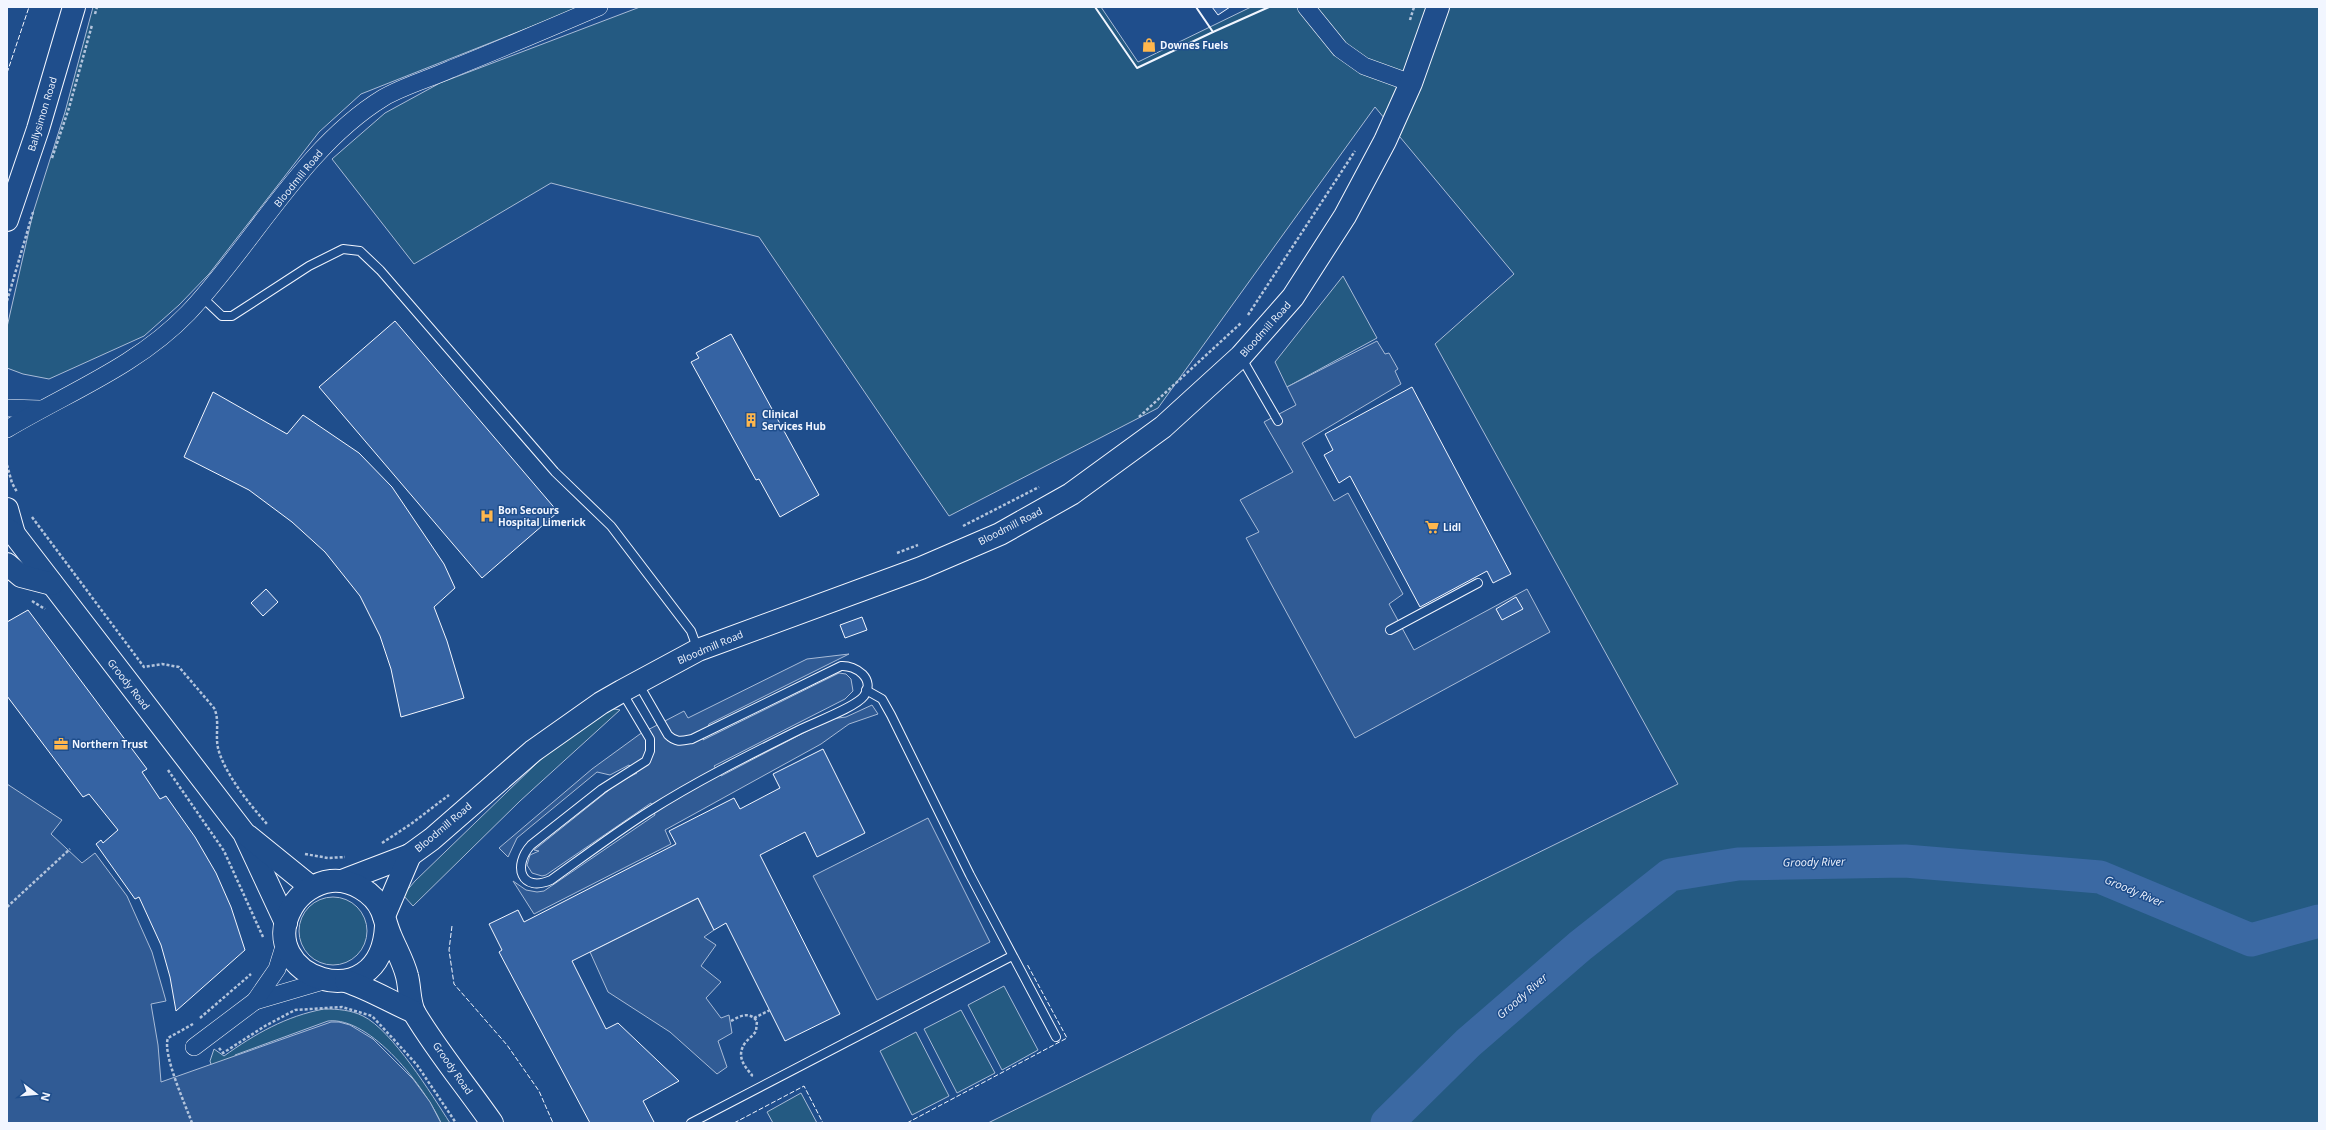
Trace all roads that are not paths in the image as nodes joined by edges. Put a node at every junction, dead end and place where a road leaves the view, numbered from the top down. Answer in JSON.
{"nodes":[{"id":1,"x":74,"y":7,"type":"edge"},
{"id":2,"x":599,"y":7,"type":"edge"},
{"id":3,"x":1306,"y":7,"type":"edge"},
{"id":4,"x":1438,"y":7,"type":"edge"},
{"id":5,"x":1410,"y":83,"type":"junction"},
{"id":6,"x":7,"y":220,"type":"edge"},
{"id":7,"x":202,"y":297,"type":"junction"},
{"id":8,"x":1241,"y":356,"type":"junction"},
{"id":9,"x":7,"y":408,"type":"edge"},
{"id":10,"x":40,"y":409,"type":"junction"},
{"id":11,"x":1278,"y":421,"type":"dead end"},
{"id":12,"x":7,"y":429,"type":"edge"},
{"id":13,"x":13,"y":502,"type":"edge"},
{"id":14,"x":10,"y":532,"type":"edge"},
{"id":15,"x":7,"y":564,"type":"edge"},
{"id":16,"x":1478,"y":583,"type":"dead end"},
{"id":17,"x":52,"y":584,"type":"junction"},
{"id":18,"x":1390,"y":630,"type":"dead end"},
{"id":19,"x":698,"y":650,"type":"junction"},
{"id":20,"x":630,"y":687,"type":"junction"},
{"id":21,"x":866,"y":690,"type":"junction"},
{"id":22,"x":244,"y":833,"type":"junction"},
{"id":23,"x":410,"y":855,"type":"junction"},
{"id":24,"x":342,"y":881,"type":"junction"},
{"id":25,"x":311,"y":887,"type":"junction"},
{"id":26,"x":385,"y":921,"type":"junction"},
{"id":27,"x":286,"y":932,"type":"junction"},
{"id":28,"x":1012,"y":956,"type":"junction"},
{"id":29,"x":323,"y":981,"type":"junction"},
{"id":30,"x":346,"y":981,"type":"junction"},
{"id":31,"x":255,"y":1002,"type":"junction"},
{"id":32,"x":414,"y":1012,"type":"junction"},
{"id":33,"x":1056,"y":1037,"type":"dead end"},
{"id":34,"x":194,"y":1047,"type":"dead end"},
{"id":35,"x":492,"y":1123,"type":"edge"},
{"id":36,"x":691,"y":1123,"type":"edge"}],
"edges":[{"from":1,"to":6,"type":"street","name":"Ballysimon Road"},
{"from":2,"to":7,"type":"street","name":"Bloodmill Road"},
{"from":3,"to":5,"type":"street"},
{"from":4,"to":5,"type":"street","name":"Bloodmill Road"},
{"from":5,"to":8,"type":"street","name":"Bloodmill Road"},
{"from":7,"to":10,"type":"street","name":"Bloodmill Road"},
{"from":7,"to":19,"type":"lane"},
{"from":8,"to":11,"type":"lane"},
{"from":8,"to":19,"type":"street","name":"Bloodmill Road"},
{"from":9,"to":10,"type":"street","name":"Bloodmill Road"},
{"from":10,"to":12,"type":"street","name":"Bloodmill Road"},
{"from":13,"to":14,"type":"street"},
{"from":14,"to":17,"type":"street","name":"Groody Road"},
{"from":15,"to":17,"type":"street"},
{"from":16,"to":18,"type":"lane"},
{"from":17,"to":22,"type":"street","name":"Groody Road"},
{"from":19,"to":20,"type":"street","name":"Bloodmill Road"},
{"from":20,"to":21,"type":"lane"},
{"from":20,"to":21,"type":"lane"},
{"from":20,"to":23,"type":"street","name":"Bloodmill Road"},
{"from":21,"to":28,"type":"lane"},
{"from":22,"to":25,"type":"street"},
{"from":22,"to":27,"type":"street"},
{"from":23,"to":24,"type":"street","name":"Bloodmill Road"},
{"from":23,"to":26,"type":"street"},
{"from":24,"to":25,"type":"street"},
{"from":24,"to":26,"type":"street"},
{"from":25,"to":27,"type":"street"},
{"from":26,"to":30,"type":"street"},
{"from":26,"to":32,"type":"street"},
{"from":27,"to":29,"type":"street"},
{"from":27,"to":31,"type":"street"},
{"from":28,"to":33,"type":"lane"},
{"from":28,"to":36,"type":"lane"},
{"from":29,"to":30,"type":"street"},
{"from":29,"to":31,"type":"street"},
{"from":30,"to":32,"type":"street"},
{"from":31,"to":34,"type":"street"},
{"from":32,"to":35,"type":"street","name":"Groody Road"}]}
